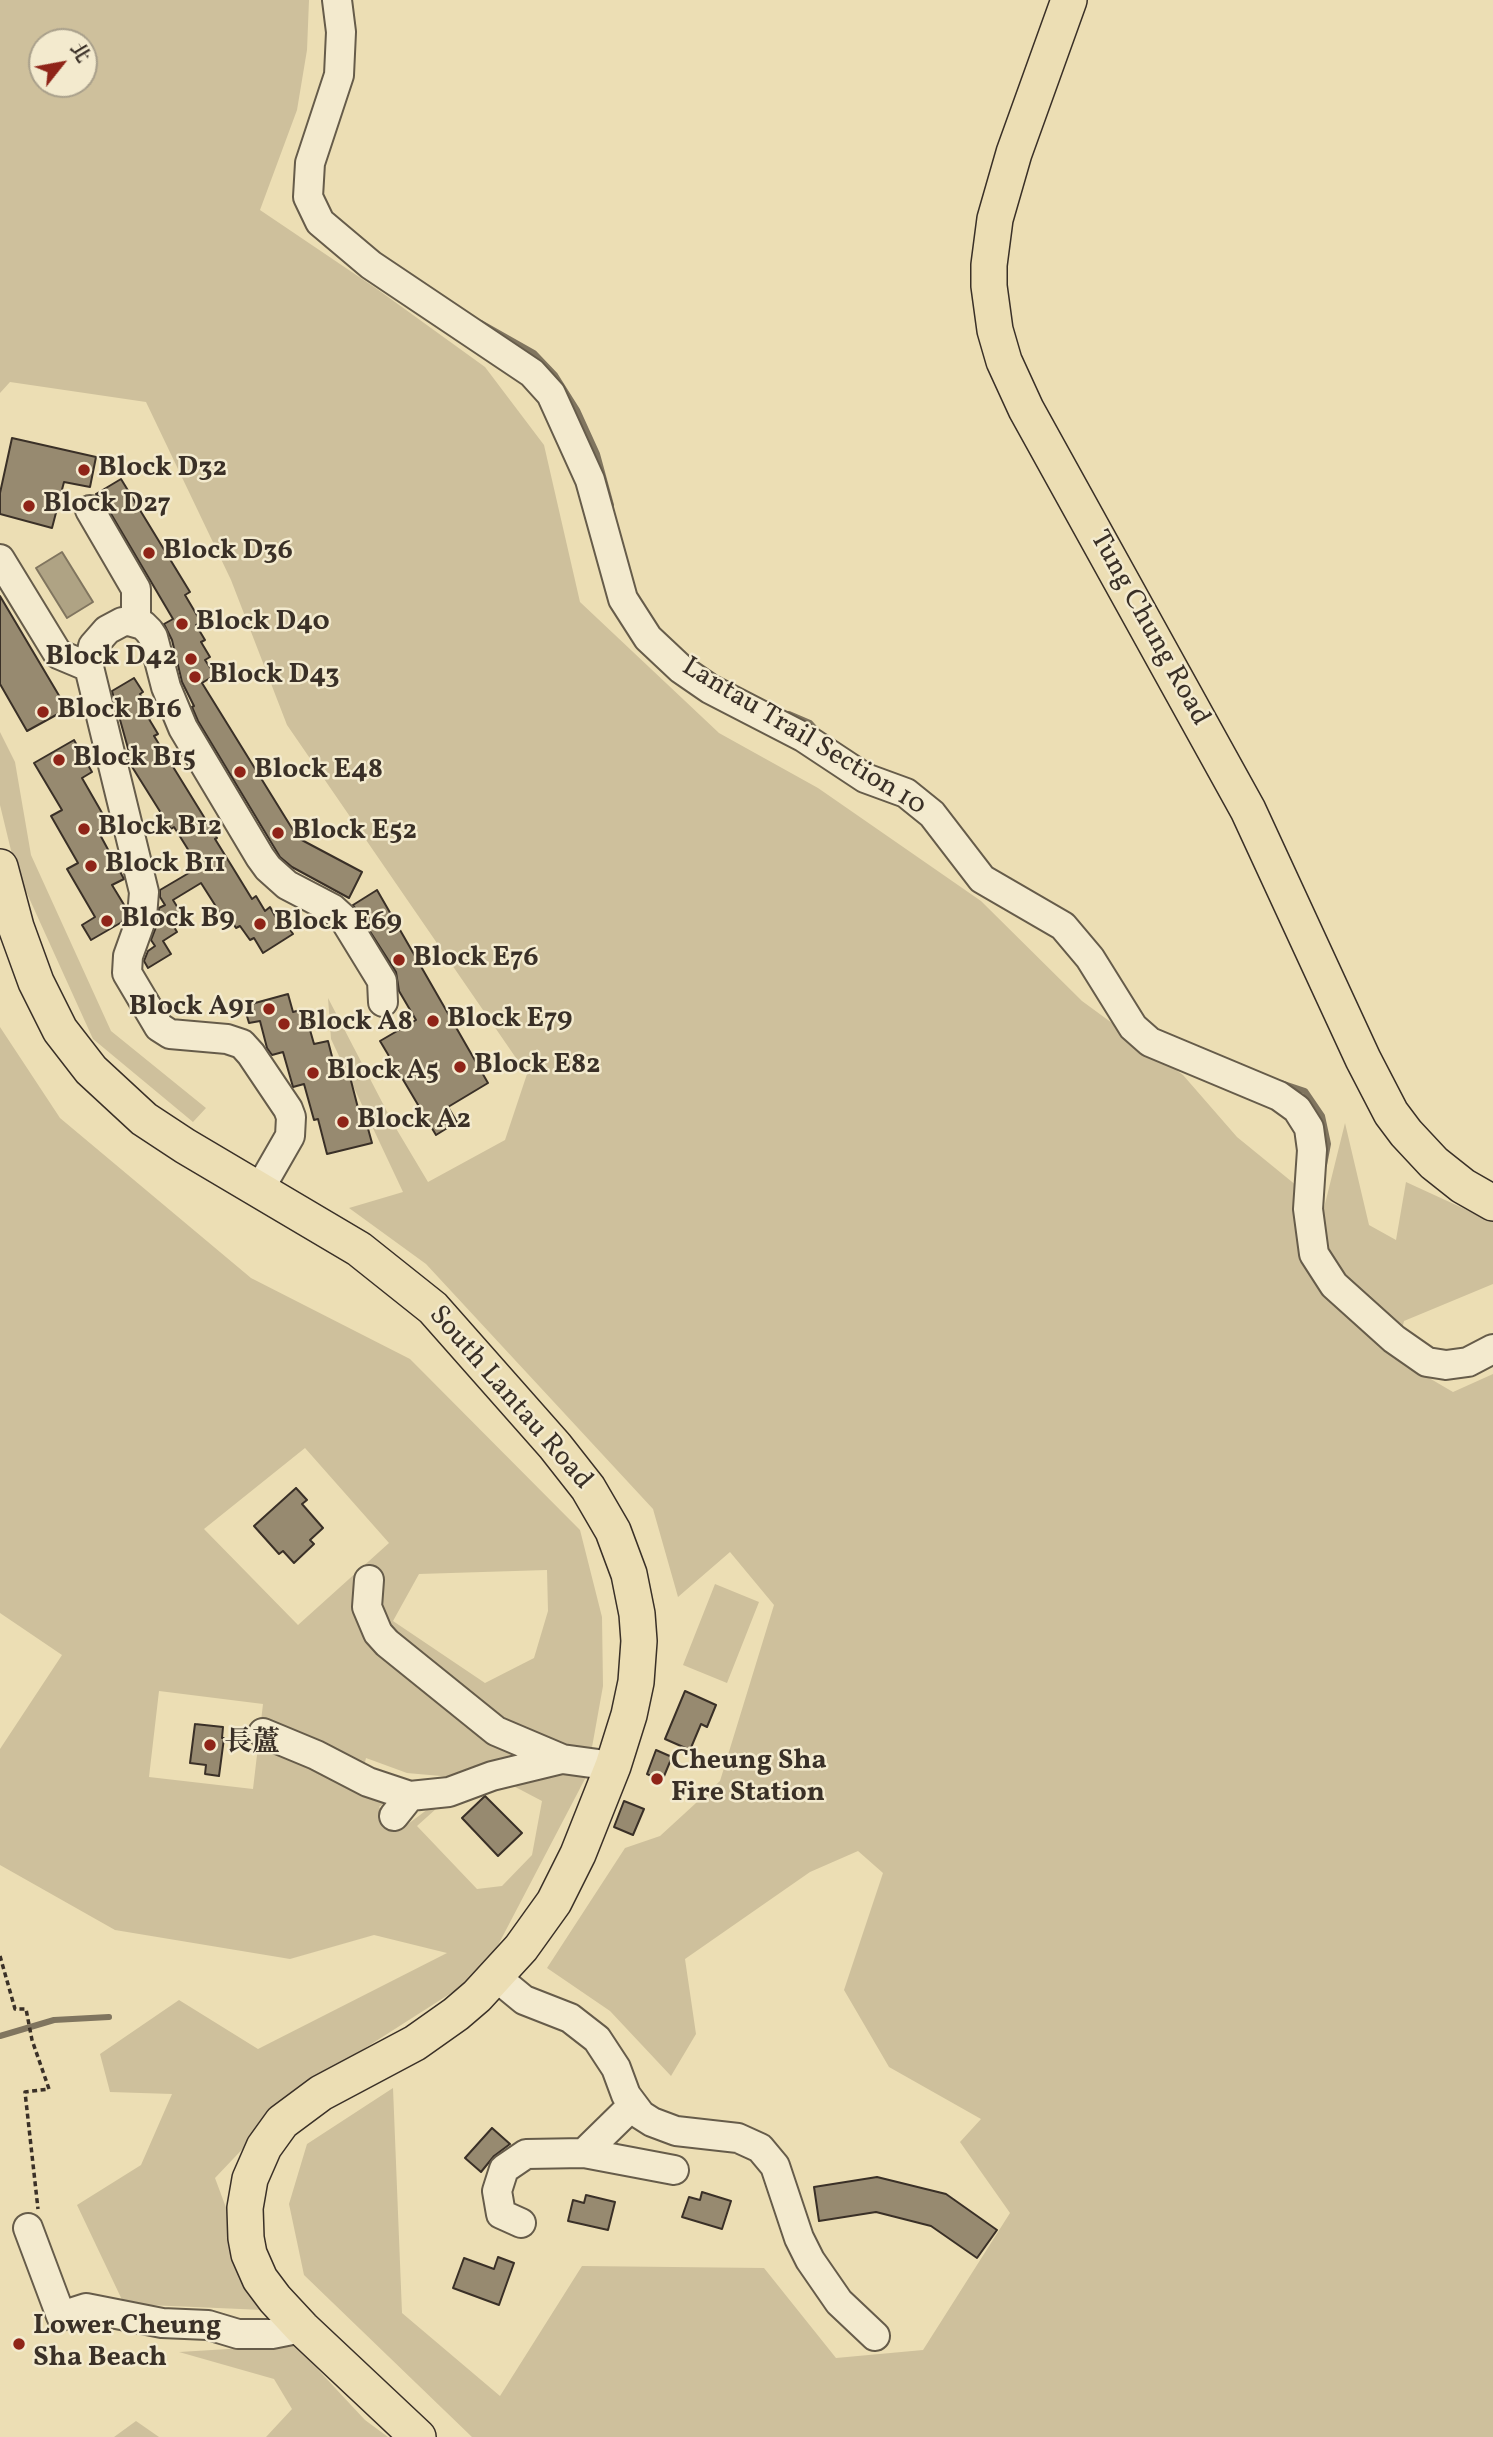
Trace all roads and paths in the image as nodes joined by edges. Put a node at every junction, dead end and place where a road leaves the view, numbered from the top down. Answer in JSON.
{"nodes":[{"id":1,"x":337,"y":0,"type":"edge"},
{"id":2,"x":1064,"y":15,"type":"edge"},
{"id":3,"x":90,"y":510,"type":"dead end"},
{"id":4,"x":0,"y":559,"type":"edge"},
{"id":5,"x":136,"y":622,"type":"junction"},
{"id":6,"x":89,"y":667,"type":"junction"},
{"id":7,"x":0,"y":867,"type":"edge"},
{"id":8,"x":383,"y":1002,"type":"dead end"},
{"id":9,"x":259,"y":1189,"type":"junction"},
{"id":10,"x":1493,"y":1203,"type":"edge"},
{"id":11,"x":1493,"y":1349,"type":"edge"},
{"id":12,"x":369,"y":1580,"type":"dead end"},
{"id":13,"x":263,"y":1733,"type":"dead end"},
{"id":14,"x":562,"y":1759,"type":"junction"},
{"id":15,"x":613,"y":1766,"type":"junction"},
{"id":16,"x":0,"y":1956,"type":"edge"},
{"id":17,"x":496,"y":1977,"type":"junction"},
{"id":18,"x":633,"y":2105,"type":"junction"},
{"id":19,"x":584,"y":2153,"type":"junction"},
{"id":20,"x":674,"y":2170,"type":"dead end"},
{"id":21,"x":522,"y":2223,"type":"dead end"},
{"id":22,"x":28,"y":2228,"type":"joint"},
{"id":23,"x":302,"y":2328,"type":"junction"},
{"id":24,"x":875,"y":2336,"type":"dead end"},
{"id":25,"x":418,"y":2437,"type":"edge"}],
"edges":[{"from":1,"to":11,"type":"street","name":"Lantau Trail Section 10"},
{"from":2,"to":10,"type":"main road","name":"Tung Chung Road"},
{"from":3,"to":5,"type":"street"},
{"from":4,"to":6,"type":"street"},
{"from":5,"to":6,"type":"street"},
{"from":5,"to":8,"type":"street"},
{"from":6,"to":9,"type":"street"},
{"from":7,"to":9,"type":"main road","name":"South Lantau Road"},
{"from":9,"to":15,"type":"main road","name":"South Lantau Road"},
{"from":12,"to":14,"type":"street"},
{"from":13,"to":14,"type":"street"},
{"from":14,"to":15,"type":"street"},
{"from":15,"to":17,"type":"main road","name":"South Lantau Road"},
{"from":16,"to":22,"type":"path"},
{"from":17,"to":18,"type":"street"},
{"from":17,"to":23,"type":"main road","name":"South Lantau Road"},
{"from":18,"to":19,"type":"street"},
{"from":18,"to":24,"type":"street"},
{"from":19,"to":20,"type":"street"},
{"from":19,"to":21,"type":"street"},
{"from":22,"to":23,"type":"street"},
{"from":23,"to":25,"type":"main road","name":"South Lantau Road"}]}
